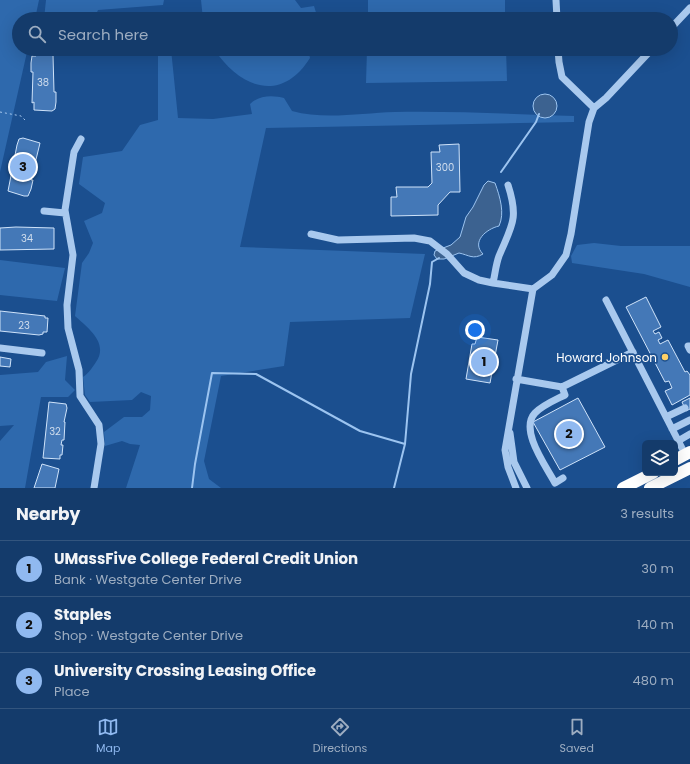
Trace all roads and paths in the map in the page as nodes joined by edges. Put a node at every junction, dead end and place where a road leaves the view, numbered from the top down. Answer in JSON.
{"nodes":[{"id":1,"x":556,"y":0,"type":"edge"},
{"id":2,"x":690,"y":8,"type":"edge"},
{"id":3,"x":557,"y":12,"type":"edge"},
{"id":4,"x":678,"y":21,"type":"edge"},
{"id":5,"x":558,"y":56,"type":"edge"},
{"id":6,"x":645,"y":56,"type":"edge"},
{"id":7,"x":594,"y":108,"type":"junction"},
{"id":8,"x":0,"y":112,"type":"edge"},
{"id":9,"x":26,"y":121,"type":"dead end"},
{"id":10,"x":82,"y":139,"type":"dead end"},
{"id":11,"x":508,"y":185,"type":"dead end"},
{"id":12,"x":44,"y":211,"type":"dead end"},
{"id":13,"x":65,"y":213,"type":"junction"},
{"id":14,"x":311,"y":234,"type":"dead end"},
{"id":15,"x":493,"y":283,"type":"junction"},
{"id":16,"x":533,"y":289,"type":"junction"},
{"id":17,"x":606,"y":300,"type":"dead end"},
{"id":18,"x":690,"y":346,"type":"edge"},
{"id":19,"x":0,"y":348,"type":"edge"},
{"id":20,"x":690,"y":350,"type":"edge"},
{"id":21,"x":633,"y":352,"type":"junction"},
{"id":22,"x":42,"y":353,"type":"dead end"},
{"id":23,"x":516,"y":378,"type":"junction"},
{"id":24,"x":562,"y":387,"type":"junction"},
{"id":25,"x":685,"y":408,"type":"dead end"},
{"id":26,"x":510,"y":413,"type":"junction"},
{"id":27,"x":666,"y":417,"type":"junction"},
{"id":28,"x":690,"y":420,"type":"edge"},
{"id":29,"x":672,"y":429,"type":"junction"},
{"id":30,"x":690,"y":434,"type":"edge"},
{"id":31,"x":678,"y":440,"type":"edge"},
{"id":32,"x":678,"y":441,"type":"joint"},
{"id":33,"x":683,"y":456,"type":"edge"},
{"id":34,"x":690,"y":468,"type":"edge"},
{"id":35,"x":647,"y":476,"type":"edge"},
{"id":36,"x":563,"y":478,"type":"dead end"},
{"id":37,"x":94,"y":488,"type":"edge"},
{"id":38,"x":516,"y":488,"type":"edge"},
{"id":39,"x":527,"y":488,"type":"edge"},
{"id":40,"x":623,"y":488,"type":"edge"},
{"id":41,"x":650,"y":488,"type":"edge"}],
"edges":[{"from":1,"to":3,"type":"street"},
{"from":2,"to":4,"type":"street"},
{"from":5,"to":7,"type":"street"},
{"from":6,"to":7,"type":"street"},
{"from":7,"to":16,"type":"street"},
{"from":8,"to":9,"type":"path"},
{"from":10,"to":13,"type":"street"},
{"from":11,"to":15,"type":"street"},
{"from":12,"to":13,"type":"street"},
{"from":13,"to":37,"type":"street"},
{"from":14,"to":15,"type":"street"},
{"from":15,"to":16,"type":"street"},
{"from":16,"to":23,"type":"street"},
{"from":17,"to":21,"type":"street"},
{"from":18,"to":20,"type":"street"},
{"from":19,"to":22,"type":"street"},
{"from":21,"to":24,"type":"street"},
{"from":21,"to":27,"type":"street"},
{"from":23,"to":24,"type":"street"},
{"from":23,"to":26,"type":"street"},
{"from":24,"to":36,"type":"street"},
{"from":25,"to":27,"type":"street"},
{"from":26,"to":38,"type":"street"},
{"from":26,"to":39,"type":"street"},
{"from":27,"to":29,"type":"street"},
{"from":28,"to":29,"type":"street"},
{"from":29,"to":31,"type":"street"},
{"from":30,"to":32,"type":"street"},
{"from":32,"to":33,"type":"street"},
{"from":34,"to":41,"type":"highway"},
{"from":35,"to":40,"type":"highway"}]}
